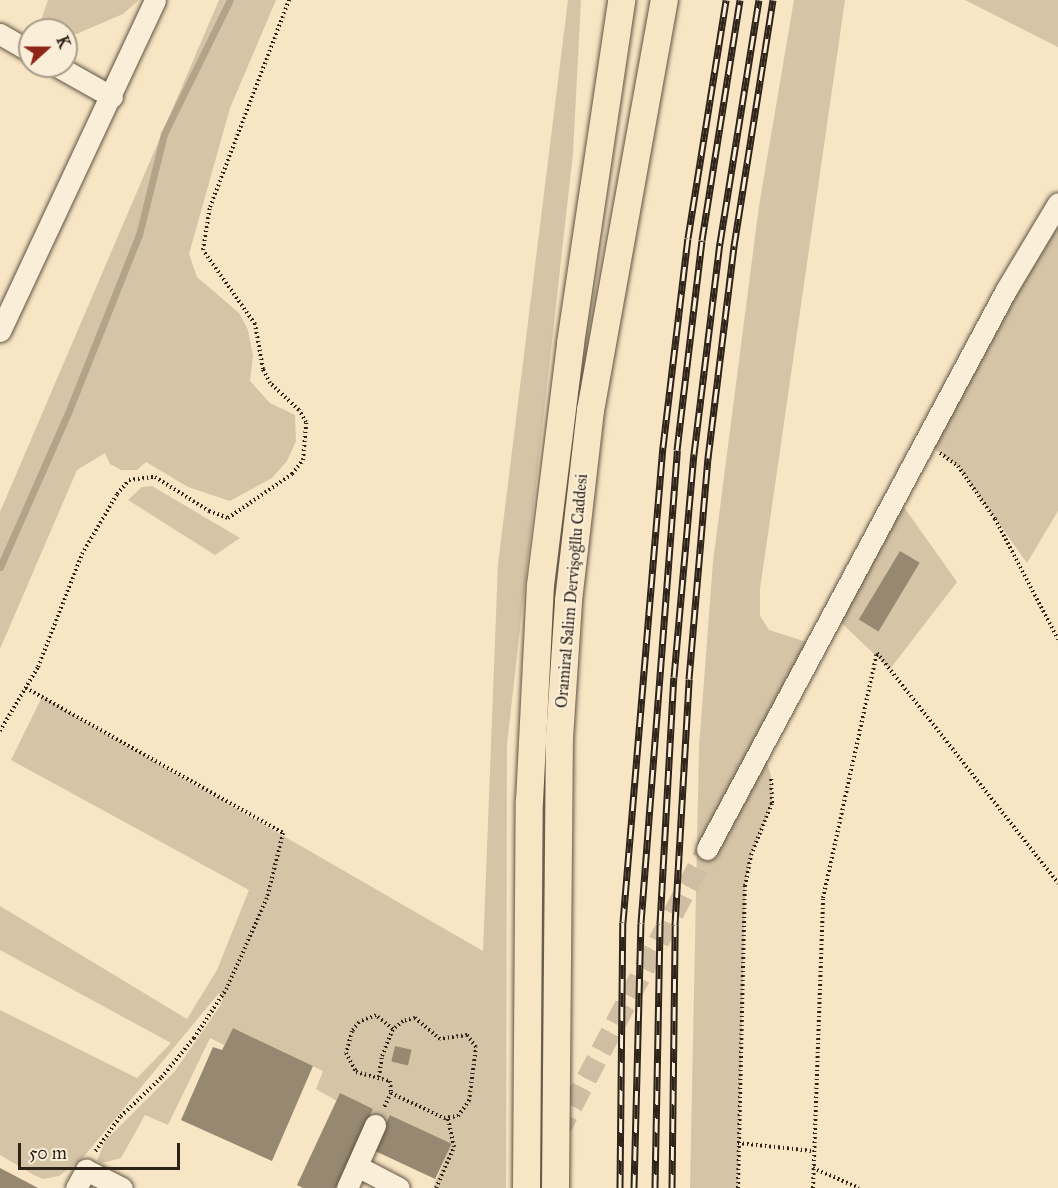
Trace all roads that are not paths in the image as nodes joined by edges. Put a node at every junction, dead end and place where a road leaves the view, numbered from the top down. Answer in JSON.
{"nodes":[{"id":1,"x":155,"y":0,"type":"edge"},
{"id":2,"x":612,"y":0,"type":"edge"},
{"id":3,"x":621,"y":0,"type":"edge"},
{"id":4,"x":664,"y":0,"type":"edge"},
{"id":5,"x":617,"y":29,"type":"junction"},
{"id":6,"x":0,"y":34,"type":"edge"},
{"id":7,"x":18,"y":44,"type":"edge"},
{"id":8,"x":78,"y":78,"type":"edge"},
{"id":9,"x":112,"y":97,"type":"junction"},
{"id":10,"x":1058,"y":203,"type":"edge"},
{"id":11,"x":0,"y":332,"type":"edge"},
{"id":12,"x":707,"y":849,"type":"tunnel mouth"},
{"id":13,"x":375,"y":1125,"type":"road end"},
{"id":14,"x":357,"y":1166,"type":"junction"},
{"id":15,"x":81,"y":1179,"type":"edge"},
{"id":16,"x":122,"y":1188,"type":"edge"},
{"id":17,"x":347,"y":1188,"type":"edge"},
{"id":18,"x":399,"y":1188,"type":"edge"},
{"id":19,"x":526,"y":1188,"type":"edge"},
{"id":20,"x":555,"y":1188,"type":"edge"}],
"edges":[{"from":1,"to":9,"type":"street"},
{"from":2,"to":5,"type":"street"},
{"from":3,"to":5,"type":"main road","name":"Oramiral Salim Dervişoğllu Caddesi"},
{"from":4,"to":20,"type":"main road","name":"Oramiral Salim Dervişoğllu Caddesi"},
{"from":5,"to":19,"type":"main road","name":"Oramiral Salim Dervişoğllu Caddesi"},
{"from":6,"to":7,"type":"street"},
{"from":8,"to":9,"type":"street"},
{"from":9,"to":11,"type":"street"},
{"from":10,"to":12,"type":"street"},
{"from":13,"to":14,"type":"street"},
{"from":14,"to":17,"type":"street"},
{"from":14,"to":18,"type":"street"},
{"from":15,"to":16,"type":"street"}]}
